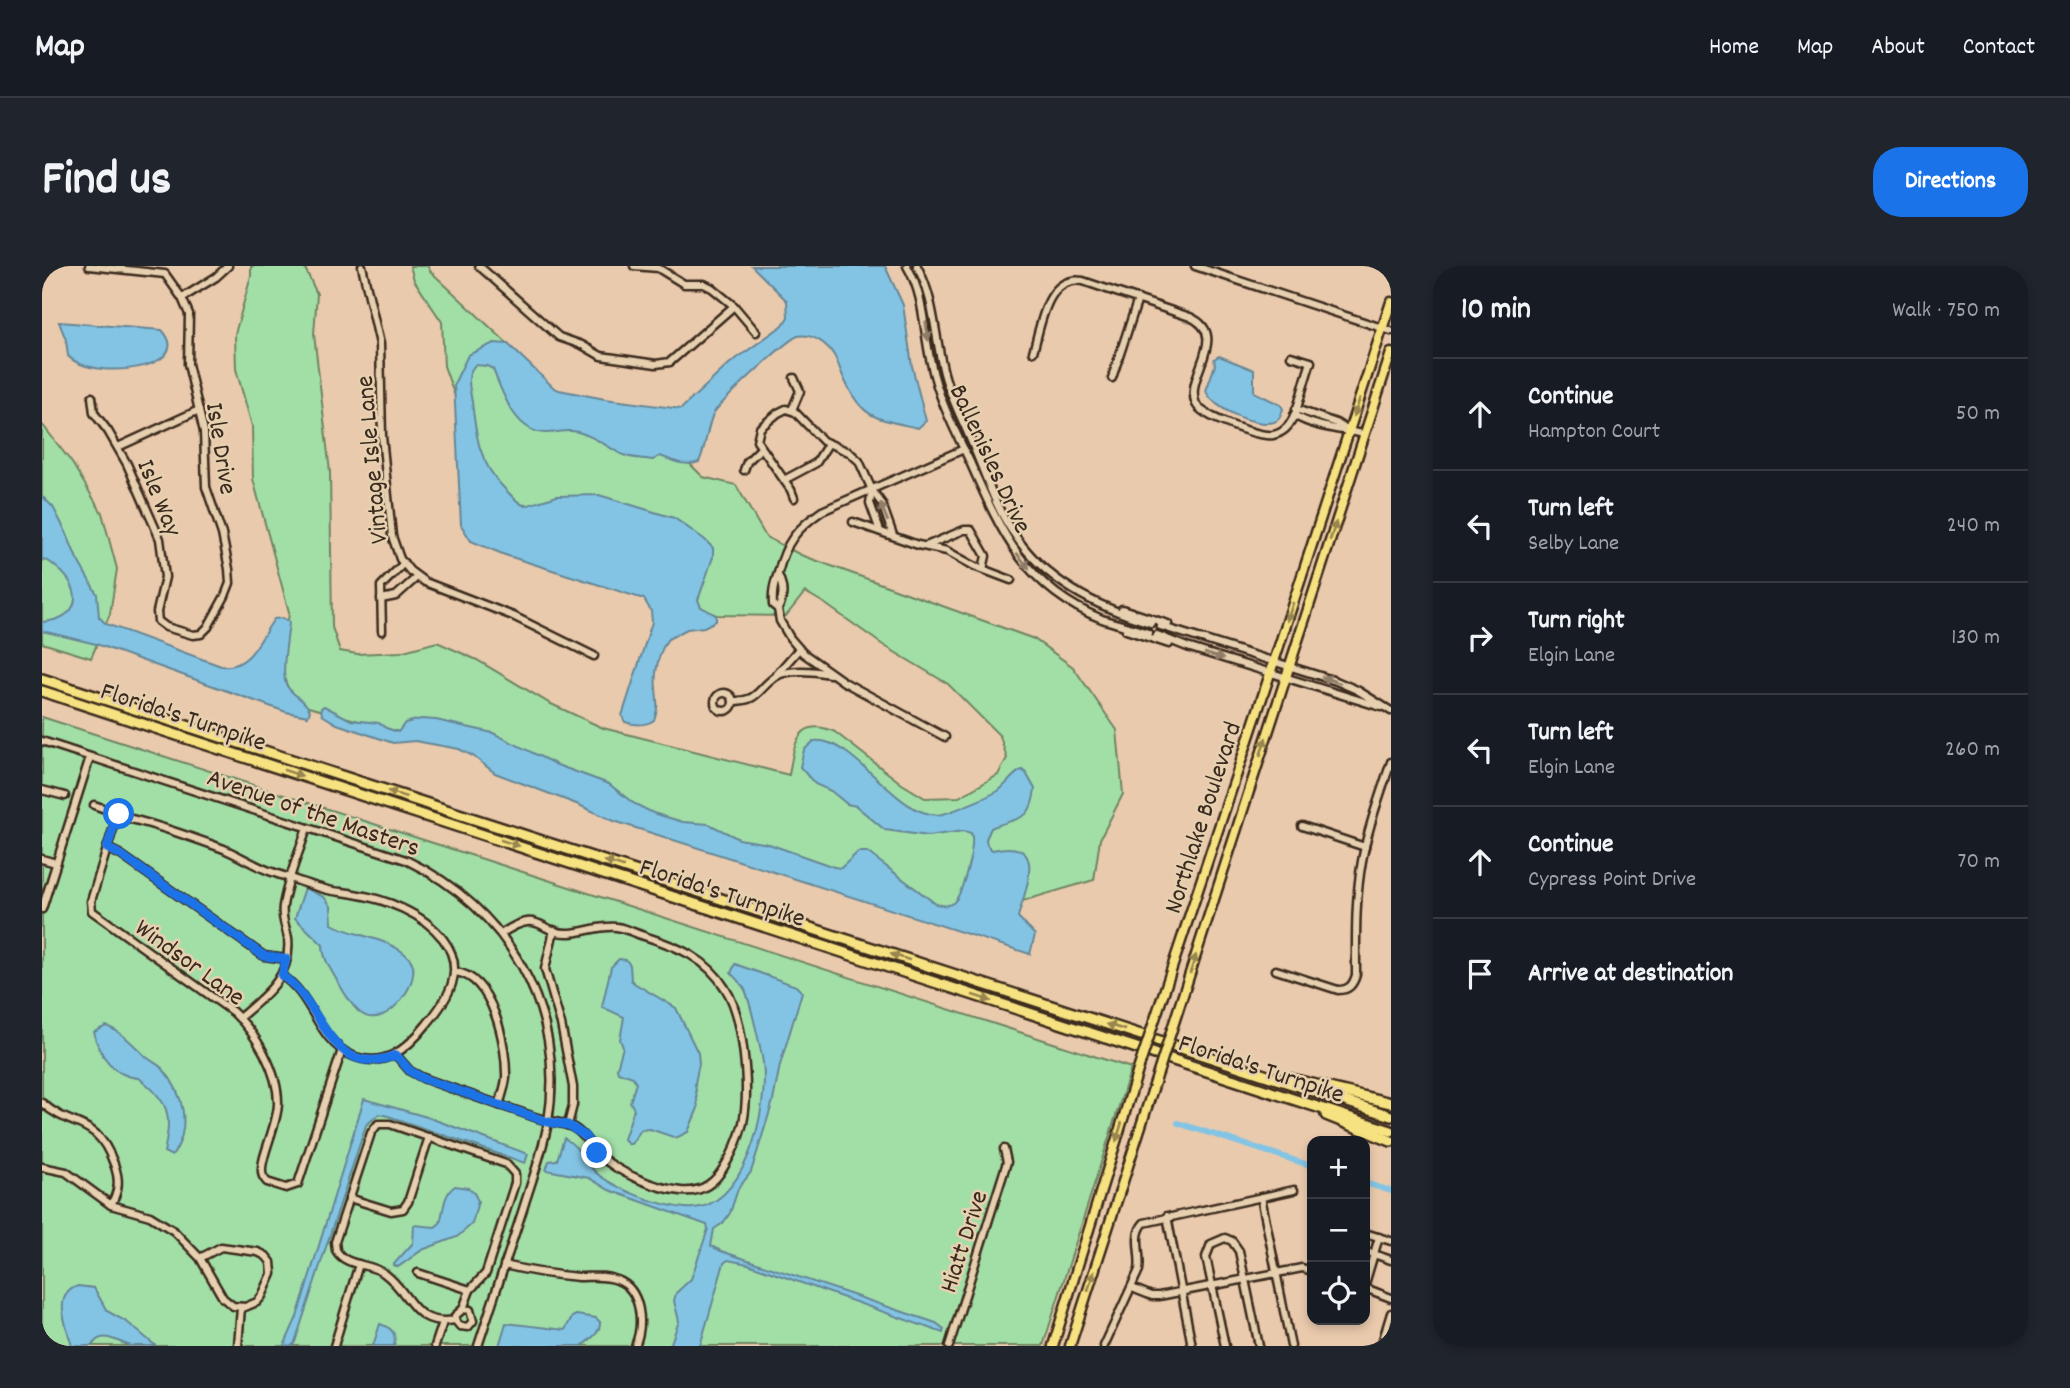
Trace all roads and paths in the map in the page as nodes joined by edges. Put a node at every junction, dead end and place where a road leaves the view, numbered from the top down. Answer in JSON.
{"nodes":[{"id":1,"x":89,"y":266,"type":"edge"},
{"id":2,"x":228,"y":266,"type":"edge"},
{"id":3,"x":362,"y":266,"type":"edge"},
{"id":4,"x":479,"y":266,"type":"edge"},
{"id":5,"x":634,"y":266,"type":"edge"},
{"id":6,"x":907,"y":266,"type":"edge"},
{"id":7,"x":917,"y":266,"type":"edge"},
{"id":8,"x":1195,"y":266,"type":"edge"},
{"id":9,"x":182,"y":298,"type":"junction"},
{"id":10,"x":1138,"y":299,"type":"junction"},
{"id":11,"x":1391,"y":302,"type":"edge"},
{"id":12,"x":734,"y":306,"type":"junction"},
{"id":13,"x":1387,"y":330,"type":"edge"},
{"id":14,"x":757,"y":332,"type":"dead end"},
{"id":15,"x":1033,"y":352,"type":"dead end"},
{"id":16,"x":1391,"y":353,"type":"edge"},
{"id":17,"x":1292,"y":356,"type":"dead end"},
{"id":18,"x":794,"y":378,"type":"dead end"},
{"id":19,"x":1112,"y":378,"type":"dead end"},
{"id":20,"x":92,"y":397,"type":"dead end"},
{"id":21,"x":199,"y":410,"type":"junction"},
{"id":22,"x":792,"y":410,"type":"junction"},
{"id":23,"x":1295,"y":412,"type":"junction"},
{"id":24,"x":1349,"y":431,"type":"junction"},
{"id":25,"x":1364,"y":434,"type":"junction"},
{"id":26,"x":828,"y":444,"type":"junction"},
{"id":27,"x":118,"y":447,"type":"junction"},
{"id":28,"x":761,"y":448,"type":"junction"},
{"id":29,"x":964,"y":449,"type":"junction"},
{"id":30,"x":744,"y":470,"type":"dead end"},
{"id":31,"x":785,"y":480,"type":"junction"},
{"id":32,"x":872,"y":490,"type":"junction"},
{"id":33,"x":794,"y":498,"type":"dead end"},
{"id":34,"x":853,"y":522,"type":"dead end"},
{"id":35,"x":880,"y":531,"type":"junction"},
{"id":36,"x":893,"y":535,"type":"junction"},
{"id":37,"x":925,"y":547,"type":"junction"},
{"id":38,"x":404,"y":563,"type":"junction"},
{"id":39,"x":983,"y":569,"type":"junction"},
{"id":40,"x":778,"y":574,"type":"junction"},
{"id":41,"x":417,"y":577,"type":"junction"},
{"id":42,"x":1011,"y":580,"type":"dead end"},
{"id":43,"x":381,"y":599,"type":"junction"},
{"id":44,"x":1103,"y":605,"type":"junction"},
{"id":45,"x":778,"y":609,"type":"junction"},
{"id":46,"x":1102,"y":618,"type":"junction"},
{"id":47,"x":1134,"y":618,"type":"junction"},
{"id":48,"x":159,"y":621,"type":"joint"},
{"id":49,"x":1151,"y":623,"type":"dead end"},
{"id":50,"x":1160,"y":626,"type":"dead end"},
{"id":51,"x":1131,"y":628,"type":"junction"},
{"id":52,"x":382,"y":631,"type":"dead end"},
{"id":53,"x":1148,"y":633,"type":"dead end"},
{"id":54,"x":1191,"y":634,"type":"junction"},
{"id":55,"x":1157,"y":635,"type":"dead end"},
{"id":56,"x":1186,"y":647,"type":"junction"},
{"id":57,"x":799,"y":649,"type":"junction"},
{"id":58,"x":594,"y":656,"type":"dead end"},
{"id":59,"x":1274,"y":661,"type":"junction"},
{"id":60,"x":1290,"y":665,"type":"junction"},
{"id":61,"x":1271,"y":672,"type":"junction"},
{"id":62,"x":777,"y":674,"type":"junction"},
{"id":63,"x":835,"y":676,"type":"junction"},
{"id":64,"x":1286,"y":677,"type":"junction"},
{"id":65,"x":42,"y":679,"type":"edge"},
{"id":66,"x":42,"y":691,"type":"edge"},
{"id":67,"x":733,"y":701,"type":"dead end"},
{"id":68,"x":1383,"y":708,"type":"junction"},
{"id":69,"x":1391,"y":711,"type":"edge"},
{"id":70,"x":945,"y":737,"type":"dead end"},
{"id":71,"x":42,"y":741,"type":"edge"},
{"id":72,"x":90,"y":757,"type":"junction"},
{"id":73,"x":1391,"y":762,"type":"edge"},
{"id":74,"x":42,"y":790,"type":"edge"},
{"id":75,"x":65,"y":796,"type":"dead end"},
{"id":76,"x":94,"y":806,"type":"dead end"},
{"id":77,"x":122,"y":817,"type":"junction"},
{"id":78,"x":1302,"y":826,"type":"dead end"},
{"id":79,"x":307,"y":828,"type":"junction"},
{"id":80,"x":1365,"y":847,"type":"junction"},
{"id":81,"x":107,"y":848,"type":"junction"},
{"id":82,"x":42,"y":859,"type":"edge"},
{"id":83,"x":56,"y":863,"type":"junction"},
{"id":84,"x":291,"y":878,"type":"junction"},
{"id":85,"x":42,"y":909,"type":"edge"},
{"id":86,"x":554,"y":930,"type":"junction"},
{"id":87,"x":501,"y":934,"type":"junction"},
{"id":88,"x":286,"y":959,"type":"junction"},
{"id":89,"x":1276,"y":970,"type":"dead end"},
{"id":90,"x":455,"y":972,"type":"junction"},
{"id":91,"x":282,"y":976,"type":"junction"},
{"id":92,"x":239,"y":1018,"type":"junction"},
{"id":93,"x":342,"y":1050,"type":"junction"},
{"id":94,"x":396,"y":1055,"type":"junction"},
{"id":95,"x":1237,"y":1066,"type":"junction"},
{"id":96,"x":1256,"y":1087,"type":"junction"},
{"id":97,"x":42,"y":1103,"type":"edge"},
{"id":98,"x":1391,"y":1103,"type":"edge"},
{"id":99,"x":499,"y":1105,"type":"junction"},
{"id":100,"x":1391,"y":1116,"type":"edge"},
{"id":101,"x":548,"y":1122,"type":"junction"},
{"id":102,"x":568,"y":1125,"type":"junction"},
{"id":103,"x":1391,"y":1131,"type":"edge"},
{"id":104,"x":429,"y":1137,"type":"junction"},
{"id":105,"x":1391,"y":1141,"type":"edge"},
{"id":106,"x":1003,"y":1149,"type":"dead end"},
{"id":107,"x":42,"y":1167,"type":"edge"},
{"id":108,"x":1294,"y":1191,"type":"dead end"},
{"id":109,"x":1261,"y":1197,"type":"junction"},
{"id":110,"x":349,"y":1198,"type":"junction"},
{"id":111,"x":111,"y":1205,"type":"junction"},
{"id":112,"x":1167,"y":1216,"type":"junction"},
{"id":113,"x":1370,"y":1234,"type":"edge"},
{"id":114,"x":1379,"y":1237,"type":"junction"},
{"id":115,"x":1391,"y":1241,"type":"edge"},
{"id":116,"x":1370,"y":1253,"type":"edge"},
{"id":117,"x":1374,"y":1254,"type":"junction"},
{"id":118,"x":200,"y":1258,"type":"junction"},
{"id":119,"x":1391,"y":1260,"type":"edge"},
{"id":120,"x":359,"y":1264,"type":"junction"},
{"id":121,"x":504,"y":1265,"type":"junction"},
{"id":122,"x":1370,"y":1268,"type":"edge"},
{"id":123,"x":1307,"y":1270,"type":"edge"},
{"id":124,"x":418,"y":1273,"type":"dead end"},
{"id":125,"x":1276,"y":1274,"type":"junction"},
{"id":126,"x":1245,"y":1279,"type":"junction"},
{"id":127,"x":1212,"y":1286,"type":"junction"},
{"id":128,"x":1132,"y":1287,"type":"junction"},
{"id":129,"x":1370,"y":1288,"type":"edge"},
{"id":130,"x":470,"y":1290,"type":"junction"},
{"id":131,"x":1181,"y":1292,"type":"junction"},
{"id":132,"x":1391,"y":1298,"type":"edge"},
{"id":133,"x":241,"y":1307,"type":"junction"},
{"id":134,"x":463,"y":1309,"type":"junction"},
{"id":135,"x":1391,"y":1314,"type":"edge"},
{"id":136,"x":455,"y":1320,"type":"junction"},
{"id":137,"x":473,"y":1321,"type":"junction"},
{"id":138,"x":443,"y":1322,"type":"junction"},
{"id":139,"x":485,"y":1325,"type":"junction"},
{"id":140,"x":238,"y":1346,"type":"edge"},
{"id":141,"x":334,"y":1346,"type":"edge"},
{"id":142,"x":435,"y":1346,"type":"edge"},
{"id":143,"x":478,"y":1346,"type":"edge"},
{"id":144,"x":635,"y":1346,"type":"edge"},
{"id":145,"x":949,"y":1346,"type":"edge"},
{"id":146,"x":1053,"y":1346,"type":"edge"},
{"id":147,"x":1070,"y":1346,"type":"edge"},
{"id":148,"x":1104,"y":1346,"type":"edge"},
{"id":149,"x":1192,"y":1346,"type":"edge"},
{"id":150,"x":1225,"y":1346,"type":"edge"},
{"id":151,"x":1259,"y":1346,"type":"edge"},
{"id":152,"x":1291,"y":1346,"type":"edge"},
{"id":153,"x":1381,"y":1346,"type":"edge"}],
"edges":[{"from":1,"to":9,"type":"street"},
{"from":2,"to":9,"type":"street"},
{"from":3,"to":38,"type":"street","name":"Vintage Isle Lane"},
{"from":4,"to":12,"type":"street"},
{"from":5,"to":12,"type":"street"},
{"from":6,"to":29,"type":"street","name":"Ballenisles Drive","one_way":true},
{"from":7,"to":44,"type":"street","name":"Ballenisles Drive"},
{"from":8,"to":13,"type":"street"},
{"from":9,"to":21,"type":"street","name":"Isle Drive"},
{"from":10,"to":15,"type":"street"},
{"from":10,"to":19,"type":"street"},
{"from":10,"to":23,"type":"street"},
{"from":11,"to":13,"type":"main road","name":"Northlake Boulevard"},
{"from":12,"to":14,"type":"street"},
{"from":13,"to":24,"type":"main road","name":"Northlake Boulevard","one_way":true},
{"from":16,"to":25,"type":"main road","name":"Northlake Boulevard"},
{"from":17,"to":23,"type":"street"},
{"from":18,"to":22,"type":"street"},
{"from":20,"to":27,"type":"street","name":"Isle Way"},
{"from":21,"to":27,"type":"street"},
{"from":21,"to":48,"type":"street","name":"Isle Drive"},
{"from":22,"to":26,"type":"street"},
{"from":22,"to":28,"type":"street"},
{"from":23,"to":24,"type":"street"},
{"from":24,"to":25,"type":"street"},
{"from":24,"to":59,"type":"main road","name":"Northlake Boulevard","one_way":true},
{"from":60,"to":25,"type":"main road","name":"Northlake Boulevard","one_way":true},
{"from":26,"to":31,"type":"street"},
{"from":26,"to":32,"type":"street"},
{"from":27,"to":48,"type":"street","name":"Isle Way"},
{"from":28,"to":30,"type":"street"},
{"from":28,"to":31,"type":"street"},
{"from":29,"to":32,"type":"street"},
{"from":29,"to":46,"type":"street","name":"Ballenisles Drive","one_way":true},
{"from":31,"to":33,"type":"street"},
{"from":32,"to":35,"type":"street"},
{"from":36,"to":32,"type":"street","one_way":true},
{"from":32,"to":40,"type":"street"},
{"from":34,"to":35,"type":"street"},
{"from":35,"to":36,"type":"street"},
{"from":36,"to":37,"type":"street"},
{"from":37,"to":39,"type":"street"},
{"from":37,"to":39,"type":"street"},
{"from":38,"to":41,"type":"street","name":"Vintage Isle Lane"},
{"from":38,"to":43,"type":"street"},
{"from":39,"to":42,"type":"street"},
{"from":40,"to":45,"type":"street"},
{"from":40,"to":45,"type":"street"},
{"from":41,"to":43,"type":"street"},
{"from":41,"to":58,"type":"street","name":"Vintage Isle Lane"},
{"from":43,"to":52,"type":"street"},
{"from":44,"to":47,"type":"street","name":"Ballenisles Drive"},
{"from":44,"to":54,"type":"street"},
{"from":45,"to":57,"type":"street"},
{"from":46,"to":51,"type":"street","name":"Ballenisles Drive"},
{"from":46,"to":56,"type":"street"},
{"from":47,"to":49,"type":"street","name":"Ballenisles Drive"},
{"from":47,"to":51,"type":"street"},
{"from":50,"to":54,"type":"street"},
{"from":51,"to":53,"type":"street","name":"Ballenisles Drive"},
{"from":54,"to":56,"type":"street"},
{"from":54,"to":59,"type":"street"},
{"from":55,"to":56,"type":"street"},
{"from":56,"to":61,"type":"street","one_way":true},
{"from":57,"to":62,"type":"street"},
{"from":57,"to":63,"type":"street"},
{"from":59,"to":60,"type":"street"},
{"from":59,"to":61,"type":"main road","name":"Northlake Boulevard"},
{"from":60,"to":64,"type":"main road","name":"Northlake Boulevard"},
{"from":68,"to":60,"type":"street","one_way":true},
{"from":61,"to":64,"type":"street"},
{"from":61,"to":146,"type":"main road","name":"Northlake Boulevard","one_way":true,"bridge":true},
{"from":62,"to":63,"type":"street"},
{"from":62,"to":67,"type":"street"},
{"from":63,"to":70,"type":"street"},
{"from":64,"to":68,"type":"street"},
{"from":147,"to":64,"type":"main road","name":"Northlake Boulevard","one_way":true,"bridge":true},
{"from":95,"to":65,"type":"highway","name":"Florida's Turnpike","one_way":true},
{"from":66,"to":96,"type":"highway","name":"Florida's Turnpike","one_way":true},
{"from":68,"to":69,"type":"street"},
{"from":71,"to":72,"type":"street","name":"Avenue of the Masters"},
{"from":72,"to":79,"type":"street","name":"Avenue of the Masters"},
{"from":72,"to":83,"type":"street"},
{"from":73,"to":80,"type":"street"},
{"from":74,"to":75,"type":"street"},
{"from":76,"to":77,"type":"street"},
{"from":77,"to":81,"type":"street"},
{"from":77,"to":84,"type":"street"},
{"from":78,"to":80,"type":"street"},
{"from":79,"to":84,"type":"street"},
{"from":79,"to":87,"type":"street","name":"Avenue of the Masters"},
{"from":80,"to":89,"type":"street"},
{"from":81,"to":88,"type":"street"},
{"from":81,"to":92,"type":"street","name":"Windsor Lane"},
{"from":82,"to":83,"type":"street"},
{"from":83,"to":85,"type":"street"},
{"from":84,"to":88,"type":"street"},
{"from":84,"to":90,"type":"street"},
{"from":86,"to":87,"type":"street"},
{"from":86,"to":102,"type":"street"},
{"from":86,"to":102,"type":"street"},
{"from":87,"to":101,"type":"street","name":"Avenue of the Masters"},
{"from":88,"to":91,"type":"street"},
{"from":90,"to":94,"type":"street"},
{"from":90,"to":99,"type":"street"},
{"from":91,"to":92,"type":"street"},
{"from":91,"to":93,"type":"street"},
{"from":92,"to":93,"type":"street","name":"Windsor Lane"},
{"from":93,"to":94,"type":"street"},
{"from":94,"to":99,"type":"street"},
{"from":95,"to":98,"type":"highway"},
{"from":95,"to":100,"type":"highway","name":"Florida's Turnpike"},
{"from":96,"to":103,"type":"highway","name":"Florida's Turnpike"},
{"from":96,"to":105,"type":"highway"},
{"from":97,"to":111,"type":"street"},
{"from":99,"to":101,"type":"street"},
{"from":101,"to":102,"type":"street"},
{"from":101,"to":121,"type":"street","name":"Avenue of the Masters"},
{"from":104,"to":110,"type":"street"},
{"from":104,"to":110,"type":"street"},
{"from":104,"to":130,"type":"street"},
{"from":106,"to":145,"type":"street","name":"Hiatt Drive"},
{"from":107,"to":111,"type":"street"},
{"from":108,"to":109,"type":"street"},
{"from":109,"to":112,"type":"street"},
{"from":109,"to":125,"type":"street"},
{"from":110,"to":120,"type":"street"},
{"from":111,"to":118,"type":"street"},
{"from":112,"to":128,"type":"street"},
{"from":112,"to":131,"type":"street"},
{"from":113,"to":114,"type":"street"},
{"from":114,"to":115,"type":"street"},
{"from":114,"to":117,"type":"street"},
{"from":116,"to":117,"type":"street"},
{"from":117,"to":119,"type":"street"},
{"from":117,"to":122,"type":"street"},
{"from":118,"to":133,"type":"street"},
{"from":118,"to":133,"type":"street"},
{"from":120,"to":138,"type":"street"},
{"from":120,"to":141,"type":"street"},
{"from":121,"to":139,"type":"street","name":"Avenue of the Masters"},
{"from":121,"to":144,"type":"street"},
{"from":123,"to":125,"type":"street"},
{"from":124,"to":130,"type":"street"},
{"from":125,"to":126,"type":"street"},
{"from":125,"to":152,"type":"street"},
{"from":126,"to":127,"type":"street"},
{"from":126,"to":127,"type":"street"},
{"from":126,"to":151,"type":"street"},
{"from":127,"to":131,"type":"street"},
{"from":127,"to":150,"type":"street"},
{"from":128,"to":131,"type":"street"},
{"from":128,"to":148,"type":"street"},
{"from":129,"to":132,"type":"street"},
{"from":130,"to":134,"type":"street"},
{"from":131,"to":149,"type":"street"},
{"from":133,"to":140,"type":"street"},
{"from":134,"to":136,"type":"street"},
{"from":134,"to":137,"type":"street"},
{"from":135,"to":153,"type":"street"},
{"from":136,"to":137,"type":"street"},
{"from":136,"to":138,"type":"street"},
{"from":137,"to":139,"type":"street"},
{"from":138,"to":142,"type":"street"},
{"from":139,"to":143,"type":"street","name":"Avenue of the Masters"}]}
